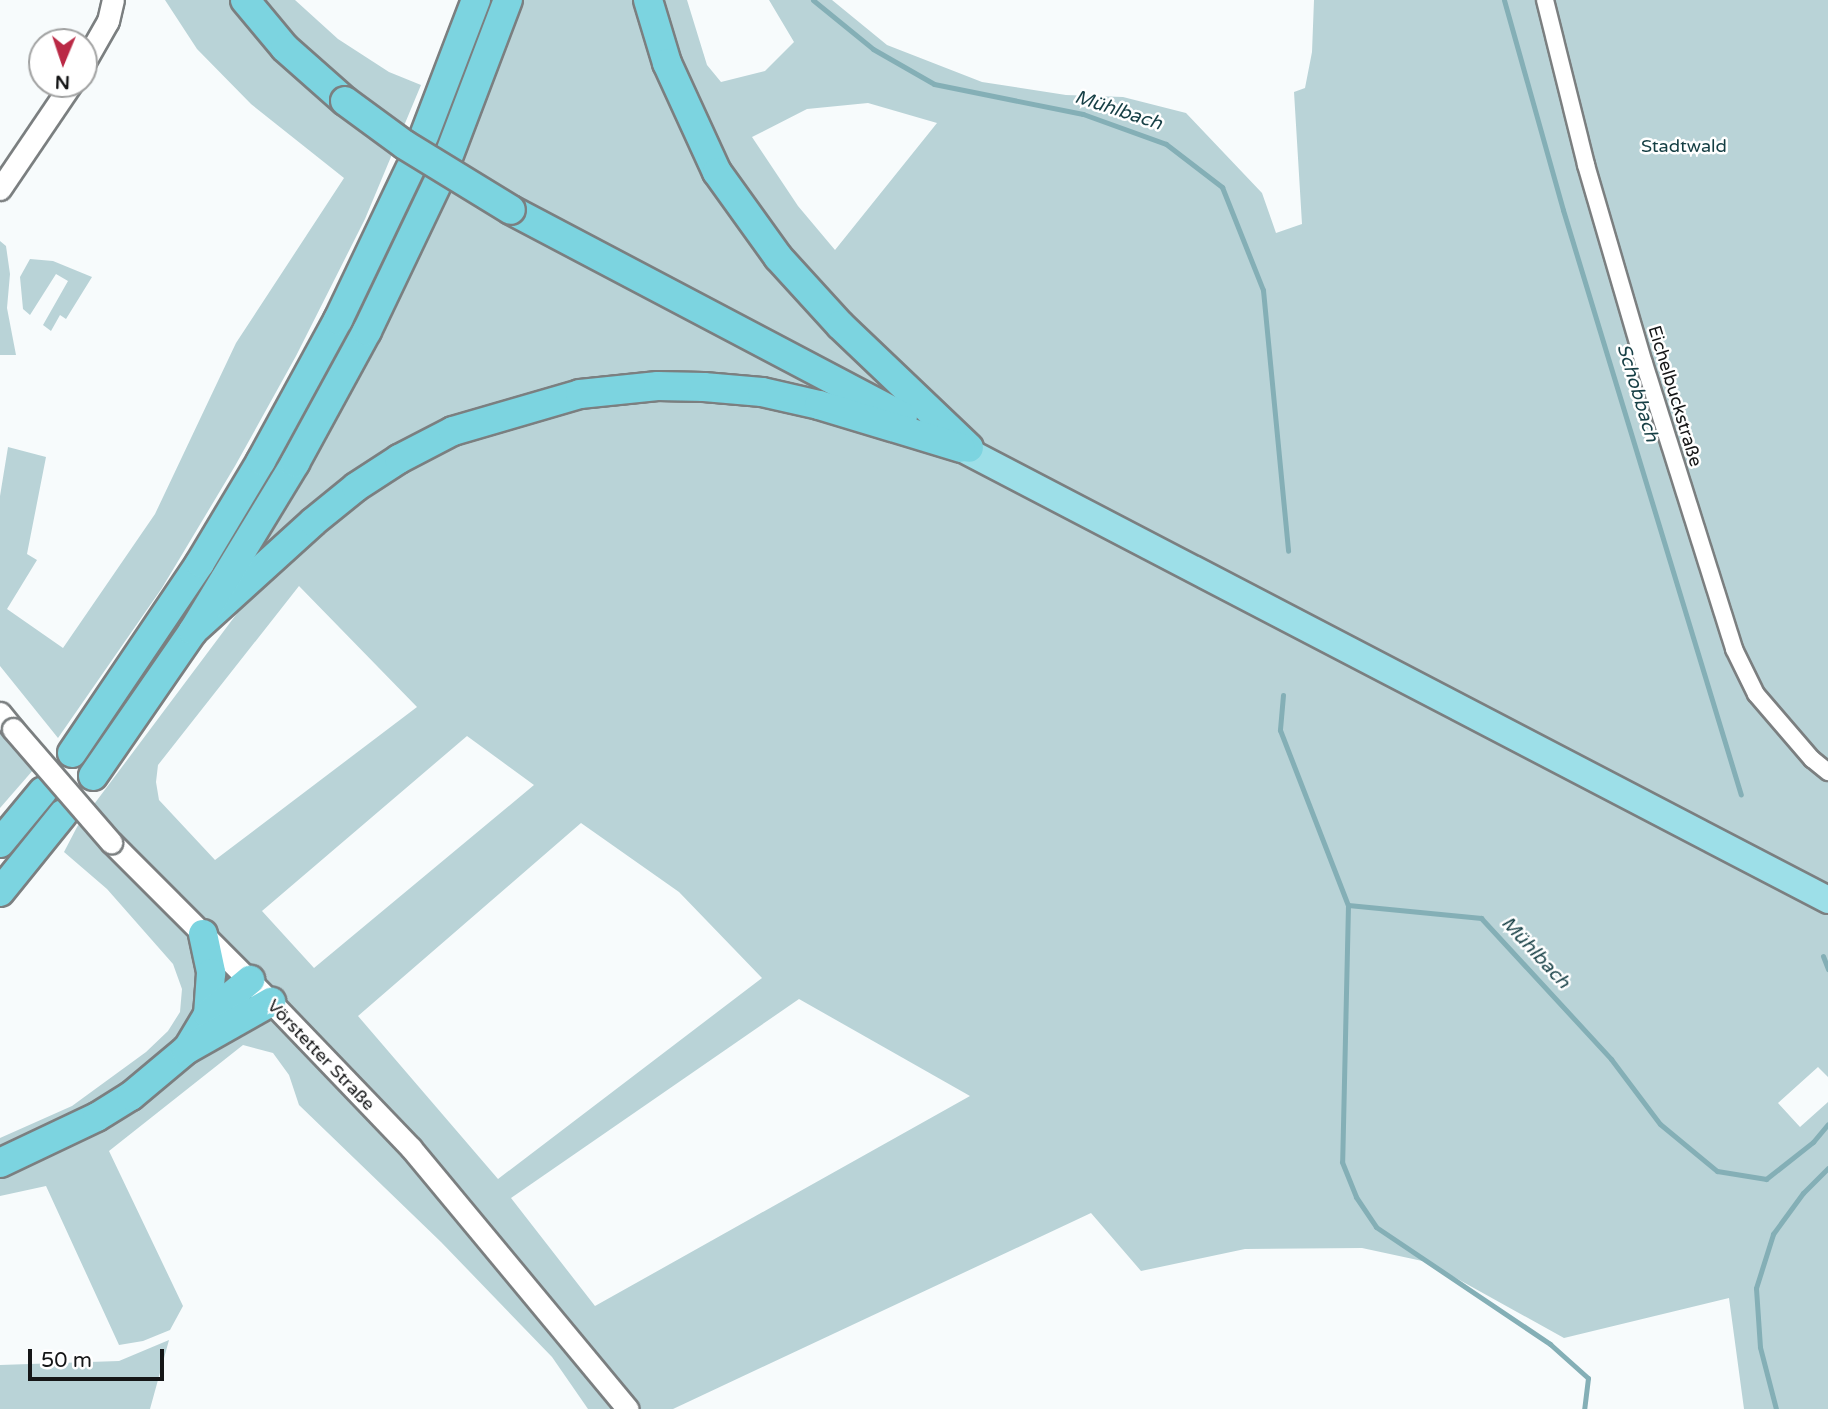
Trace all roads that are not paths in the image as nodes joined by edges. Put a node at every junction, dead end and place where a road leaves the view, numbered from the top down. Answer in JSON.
{"nodes":[{"id":1,"x":113,"y":0,"type":"edge"},
{"id":2,"x":245,"y":0,"type":"edge"},
{"id":3,"x":476,"y":0,"type":"edge"},
{"id":4,"x":508,"y":0,"type":"edge"},
{"id":5,"x":648,"y":0,"type":"edge"},
{"id":6,"x":1545,"y":0,"type":"edge"},
{"id":7,"x":98,"y":38,"type":"edge"},
{"id":8,"x":62,"y":98,"type":"edge"},
{"id":9,"x":424,"y":136,"type":"dead end"},
{"id":10,"x":449,"y":155,"type":"dead end"},
{"id":11,"x":410,"y":170,"type":"dead end"},
{"id":12,"x":437,"y":184,"type":"dead end"},
{"id":13,"x":0,"y":189,"type":"edge"},
{"id":14,"x":973,"y":452,"type":"junction"},
{"id":15,"x":193,"y":631,"type":"junction"},
{"id":16,"x":6,"y":721,"type":"edge"},
{"id":17,"x":72,"y":753,"type":"dead end"},
{"id":18,"x":1828,"y":772,"type":"edge"},
{"id":19,"x":93,"y":776,"type":"dead end"},
{"id":20,"x":43,"y":791,"type":"dead end"},
{"id":21,"x":64,"y":814,"type":"dead end"},
{"id":22,"x":0,"y":844,"type":"edge"},
{"id":23,"x":0,"y":892,"type":"edge"},
{"id":24,"x":1828,"y":900,"type":"edge"},
{"id":25,"x":203,"y":934,"type":"junction"},
{"id":26,"x":250,"y":980,"type":"junction"},
{"id":27,"x":271,"y":1002,"type":"junction"},
{"id":28,"x":208,"y":1016,"type":"junction"},
{"id":29,"x":186,"y":1050,"type":"junction"},
{"id":30,"x":0,"y":1163,"type":"edge"},
{"id":31,"x":628,"y":1409,"type":"edge"}],
"edges":[{"from":1,"to":7,"type":"street"},
{"from":2,"to":14,"type":"highway","bridge":true},
{"from":3,"to":9,"type":"highway"},
{"from":4,"to":10,"type":"highway"},
{"from":5,"to":14,"type":"highway"},
{"from":6,"to":18,"type":"street","name":"Eichelbuckstraße"},
{"from":8,"to":13,"type":"street"},
{"from":11,"to":17,"type":"highway"},
{"from":12,"to":15,"type":"highway"},
{"from":14,"to":15,"type":"highway"},
{"from":14,"to":24,"type":"main road"},
{"from":15,"to":19,"type":"highway"},
{"from":16,"to":25,"type":"street","name":"Vörstetter Straße","bridge":true},
{"from":20,"to":22,"type":"highway"},
{"from":21,"to":23,"type":"highway"},
{"from":25,"to":26,"type":"street","name":"Vörstetter Straße"},
{"from":25,"to":28,"type":"highway"},
{"from":26,"to":27,"type":"street","name":"Vörstetter Straße"},
{"from":26,"to":28,"type":"highway"},
{"from":27,"to":29,"type":"highway"},
{"from":27,"to":31,"type":"street","name":"Vörstetter Straße"},
{"from":28,"to":29,"type":"highway"},
{"from":29,"to":30,"type":"highway"}]}
